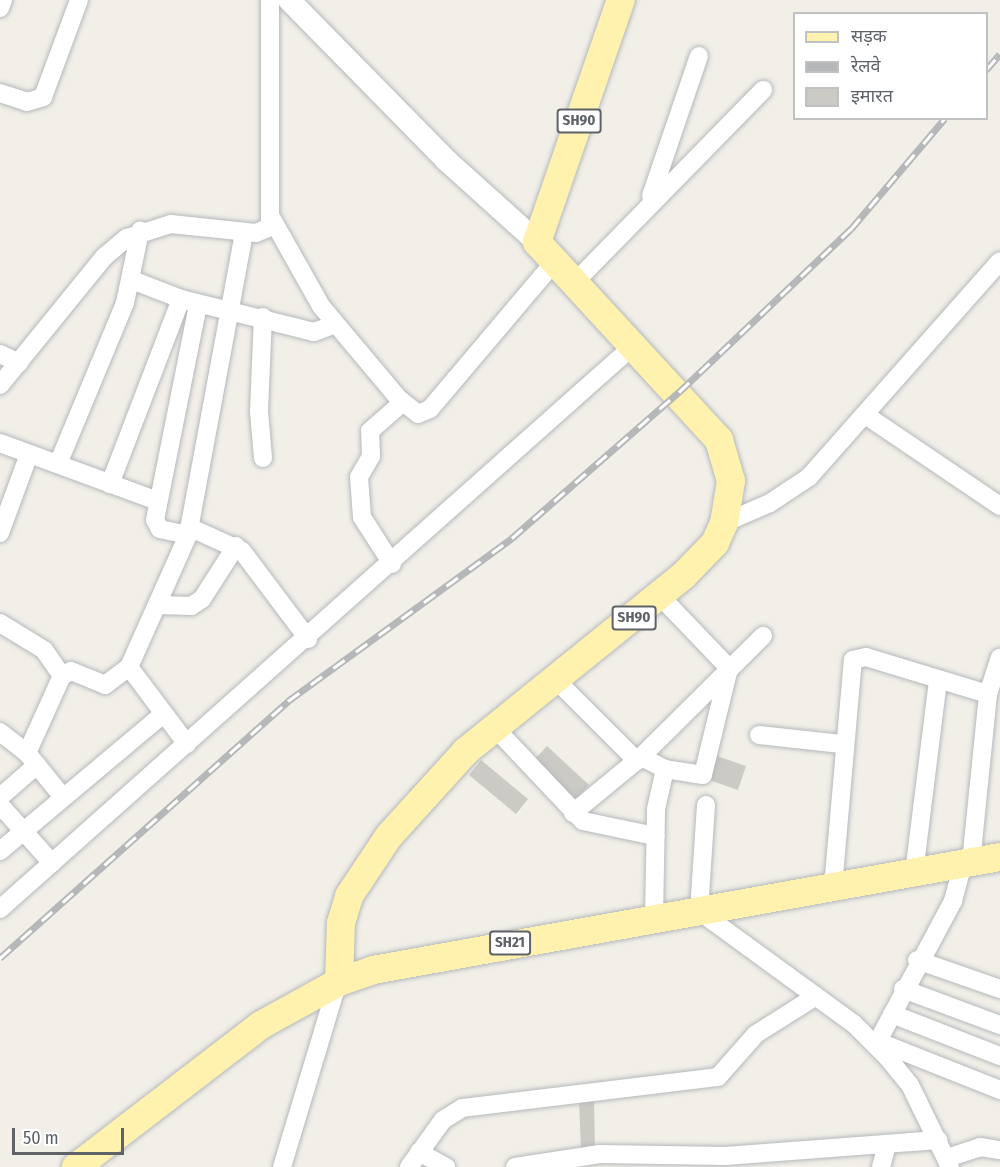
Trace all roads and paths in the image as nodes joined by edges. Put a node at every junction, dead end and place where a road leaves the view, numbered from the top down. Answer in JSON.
{"nodes":[{"id":1,"x":3,"y":0,"type":"edge"},
{"id":2,"x":79,"y":0,"type":"edge"},
{"id":3,"x":270,"y":0,"type":"edge"},
{"id":4,"x":289,"y":0,"type":"edge"},
{"id":5,"x":621,"y":0,"type":"edge"},
{"id":6,"x":0,"y":8,"type":"edge"},
{"id":7,"x":699,"y":56,"type":"dead end"},
{"id":8,"x":763,"y":90,"type":"dead end"},
{"id":9,"x":0,"y":93,"type":"edge"},
{"id":10,"x":648,"y":203,"type":"junction"},
{"id":11,"x":273,"y":219,"type":"junction"},
{"id":12,"x":140,"y":231,"type":"junction"},
{"id":13,"x":244,"y":232,"type":"junction"},
{"id":14,"x":546,"y":252,"type":"junction"},
{"id":15,"x":1000,"y":261,"type":"edge"},
{"id":16,"x":132,"y":280,"type":"junction"},
{"id":17,"x":575,"y":282,"type":"junction"},
{"id":18,"x":189,"y":301,"type":"junction"},
{"id":19,"x":228,"y":312,"type":"junction"},
{"id":20,"x":263,"y":317,"type":"junction"},
{"id":21,"x":336,"y":324,"type":"junction"},
{"id":22,"x":633,"y":346,"type":"junction"},
{"id":23,"x":0,"y":354,"type":"edge"},
{"id":24,"x":18,"y":363,"type":"junction"},
{"id":25,"x":0,"y":385,"type":"edge"},
{"id":26,"x":403,"y":402,"type":"junction"},
{"id":27,"x":867,"y":416,"type":"junction"},
{"id":28,"x":0,"y":443,"type":"edge"},
{"id":29,"x":29,"y":454,"type":"junction"},
{"id":30,"x":263,"y":458,"type":"dead end"},
{"id":31,"x":58,"y":464,"type":"junction"},
{"id":32,"x":110,"y":484,"type":"junction"},
{"id":33,"x":158,"y":501,"type":"junction"},
{"id":34,"x":1000,"y":506,"type":"edge"},
{"id":35,"x":724,"y":522,"type":"junction"},
{"id":36,"x":188,"y":531,"type":"junction"},
{"id":37,"x":0,"y":533,"type":"edge"},
{"id":38,"x":236,"y":546,"type":"junction"},
{"id":39,"x":392,"y":564,"type":"junction"},
{"id":40,"x":660,"y":596,"type":"junction"},
{"id":41,"x":159,"y":605,"type":"junction"},
{"id":42,"x":0,"y":623,"type":"edge"},
{"id":43,"x":763,"y":636,"type":"dead end"},
{"id":44,"x":308,"y":639,"type":"junction"},
{"id":45,"x":1000,"y":658,"type":"edge"},
{"id":46,"x":129,"y":667,"type":"junction"},
{"id":47,"x":729,"y":668,"type":"junction"},
{"id":48,"x":62,"y":676,"type":"junction"},
{"id":49,"x":938,"y":679,"type":"junction"},
{"id":50,"x":556,"y":681,"type":"junction"},
{"id":51,"x":988,"y":694,"type":"junction"},
{"id":52,"x":163,"y":714,"type":"junction"},
{"id":53,"x":494,"y":727,"type":"junction"},
{"id":54,"x":0,"y":732,"type":"edge"},
{"id":55,"x":759,"y":735,"type":"dead end"},
{"id":56,"x":187,"y":744,"type":"junction"},
{"id":57,"x":842,"y":744,"type":"junction"},
{"id":58,"x":32,"y":759,"type":"junction"},
{"id":59,"x":639,"y":759,"type":"junction"},
{"id":60,"x":665,"y":769,"type":"junction"},
{"id":61,"x":62,"y":796,"type":"junction"},
{"id":62,"x":0,"y":797,"type":"edge"},
{"id":63,"x":706,"y":805,"type":"dead end"},
{"id":64,"x":0,"y":806,"type":"edge"},
{"id":65,"x":573,"y":813,"type":"junction"},
{"id":66,"x":21,"y":831,"type":"junction"},
{"id":67,"x":655,"y":836,"type":"junction"},
{"id":68,"x":0,"y":851,"type":"edge"},
{"id":69,"x":1000,"y":857,"type":"edge"},
{"id":70,"x":52,"y":863,"type":"junction"},
{"id":71,"x":967,"y":863,"type":"junction"},
{"id":72,"x":914,"y":873,"type":"junction"},
{"id":73,"x":833,"y":887,"type":"junction"},
{"id":74,"x":0,"y":909,"type":"edge"},
{"id":75,"x":699,"y":911,"type":"junction"},
{"id":76,"x":654,"y":917,"type":"junction"},
{"id":77,"x":917,"y":960,"type":"junction"},
{"id":78,"x":339,"y":982,"type":"junction"},
{"id":79,"x":903,"y":988,"type":"junction"},
{"id":80,"x":1000,"y":989,"type":"edge"},
{"id":81,"x":816,"y":996,"type":"junction"},
{"id":82,"x":892,"y":1014,"type":"junction"},
{"id":83,"x":1000,"y":1025,"type":"edge"},
{"id":84,"x":873,"y":1039,"type":"junction"},
{"id":85,"x":1000,"y":1056,"type":"edge"},
{"id":86,"x":1000,"y":1090,"type":"edge"},
{"id":87,"x":938,"y":1140,"type":"junction"},
{"id":88,"x":887,"y":1144,"type":"junction"},
{"id":89,"x":1000,"y":1150,"type":"edge"},
{"id":90,"x":414,"y":1159,"type":"edge"},
{"id":91,"x":681,"y":1161,"type":"edge"},
{"id":92,"x":733,"y":1161,"type":"edge"},
{"id":93,"x":948,"y":1163,"type":"edge"},
{"id":94,"x":76,"y":1167,"type":"edge"},
{"id":95,"x":282,"y":1167,"type":"edge"},
{"id":96,"x":446,"y":1167,"type":"edge"},
{"id":97,"x":515,"y":1167,"type":"edge"},
{"id":98,"x":881,"y":1167,"type":"edge"}],
"edges":[{"from":1,"to":6,"type":"street"},
{"from":2,"to":9,"type":"street"},
{"from":3,"to":11,"type":"street"},
{"from":4,"to":14,"type":"street"},
{"from":5,"to":14,"type":"main road","number":"SH90"},
{"from":7,"to":10,"type":"street"},
{"from":8,"to":10,"type":"street"},
{"from":10,"to":17,"type":"street"},
{"from":11,"to":13,"type":"street"},
{"from":11,"to":21,"type":"street"},
{"from":12,"to":13,"type":"street"},
{"from":12,"to":16,"type":"street"},
{"from":12,"to":24,"type":"street"},
{"from":13,"to":19,"type":"street"},
{"from":14,"to":17,"type":"main road","number":"SH90"},
{"from":14,"to":26,"type":"street"},
{"from":15,"to":27,"type":"street"},
{"from":16,"to":18,"type":"street"},
{"from":16,"to":31,"type":"street"},
{"from":17,"to":22,"type":"main road","number":"SH90"},
{"from":18,"to":19,"type":"street"},
{"from":18,"to":32,"type":"street"},
{"from":18,"to":33,"type":"street"},
{"from":19,"to":20,"type":"street"},
{"from":19,"to":36,"type":"street"},
{"from":20,"to":21,"type":"street"},
{"from":20,"to":30,"type":"street"},
{"from":21,"to":26,"type":"street"},
{"from":22,"to":35,"type":"main road","number":"SH90"},
{"from":22,"to":39,"type":"street"},
{"from":23,"to":24,"type":"street"},
{"from":24,"to":25,"type":"street"},
{"from":26,"to":39,"type":"street"},
{"from":27,"to":34,"type":"street"},
{"from":27,"to":35,"type":"street"},
{"from":28,"to":29,"type":"street"},
{"from":29,"to":31,"type":"street"},
{"from":29,"to":37,"type":"street"},
{"from":31,"to":32,"type":"street"},
{"from":32,"to":33,"type":"street"},
{"from":33,"to":36,"type":"street"},
{"from":35,"to":40,"type":"main road","number":"SH90"},
{"from":36,"to":38,"type":"street"},
{"from":36,"to":41,"type":"street"},
{"from":38,"to":41,"type":"street"},
{"from":38,"to":44,"type":"street"},
{"from":39,"to":44,"type":"street"},
{"from":40,"to":47,"type":"street"},
{"from":40,"to":50,"type":"main road","number":"SH90"},
{"from":41,"to":46,"type":"street"},
{"from":42,"to":48,"type":"street"},
{"from":43,"to":47,"type":"street"},
{"from":44,"to":56,"type":"street"},
{"from":45,"to":51,"type":"street"},
{"from":46,"to":48,"type":"street"},
{"from":46,"to":52,"type":"street"},
{"from":47,"to":59,"type":"street"},
{"from":47,"to":60,"type":"street"},
{"from":48,"to":58,"type":"street"},
{"from":49,"to":51,"type":"street"},
{"from":49,"to":57,"type":"street"},
{"from":49,"to":72,"type":"street"},
{"from":50,"to":53,"type":"main road","number":"SH90"},
{"from":50,"to":59,"type":"street"},
{"from":51,"to":71,"type":"street"},
{"from":52,"to":56,"type":"street"},
{"from":52,"to":61,"type":"street"},
{"from":53,"to":65,"type":"street"},
{"from":53,"to":78,"type":"main road","number":"SH90"},
{"from":54,"to":58,"type":"street"},
{"from":55,"to":57,"type":"street"},
{"from":56,"to":70,"type":"street"},
{"from":57,"to":73,"type":"street"},
{"from":58,"to":61,"type":"street"},
{"from":58,"to":62,"type":"street"},
{"from":59,"to":60,"type":"street"},
{"from":59,"to":65,"type":"street"},
{"from":60,"to":67,"type":"street"},
{"from":61,"to":66,"type":"street"},
{"from":63,"to":75,"type":"street"},
{"from":64,"to":66,"type":"street"},
{"from":65,"to":67,"type":"street"},
{"from":66,"to":68,"type":"street"},
{"from":66,"to":70,"type":"street"},
{"from":67,"to":76,"type":"street"},
{"from":69,"to":71,"type":"main road","number":"SH21"},
{"from":70,"to":74,"type":"street"},
{"from":71,"to":72,"type":"main road","number":"SH21"},
{"from":71,"to":77,"type":"street"},
{"from":72,"to":73,"type":"main road","number":"SH21"},
{"from":73,"to":75,"type":"main road","number":"SH21"},
{"from":75,"to":76,"type":"main road","number":"SH21"},
{"from":75,"to":81,"type":"street"},
{"from":76,"to":78,"type":"main road","number":"SH21"},
{"from":77,"to":79,"type":"street"},
{"from":77,"to":80,"type":"street"},
{"from":78,"to":94,"type":"main road","number":"SH21"},
{"from":78,"to":95,"type":"street"},
{"from":79,"to":82,"type":"street"},
{"from":79,"to":83,"type":"street"},
{"from":81,"to":84,"type":"street"},
{"from":81,"to":90,"type":"street"},
{"from":82,"to":84,"type":"street"},
{"from":82,"to":85,"type":"street"},
{"from":84,"to":86,"type":"street"},
{"from":84,"to":87,"type":"street"},
{"from":87,"to":88,"type":"street"},
{"from":87,"to":93,"type":"street"},
{"from":88,"to":92,"type":"street"},
{"from":88,"to":98,"type":"street"},
{"from":89,"to":93,"type":"street"},
{"from":90,"to":96,"type":"street"},
{"from":91,"to":92,"type":"street"},
{"from":91,"to":97,"type":"street"}]}
